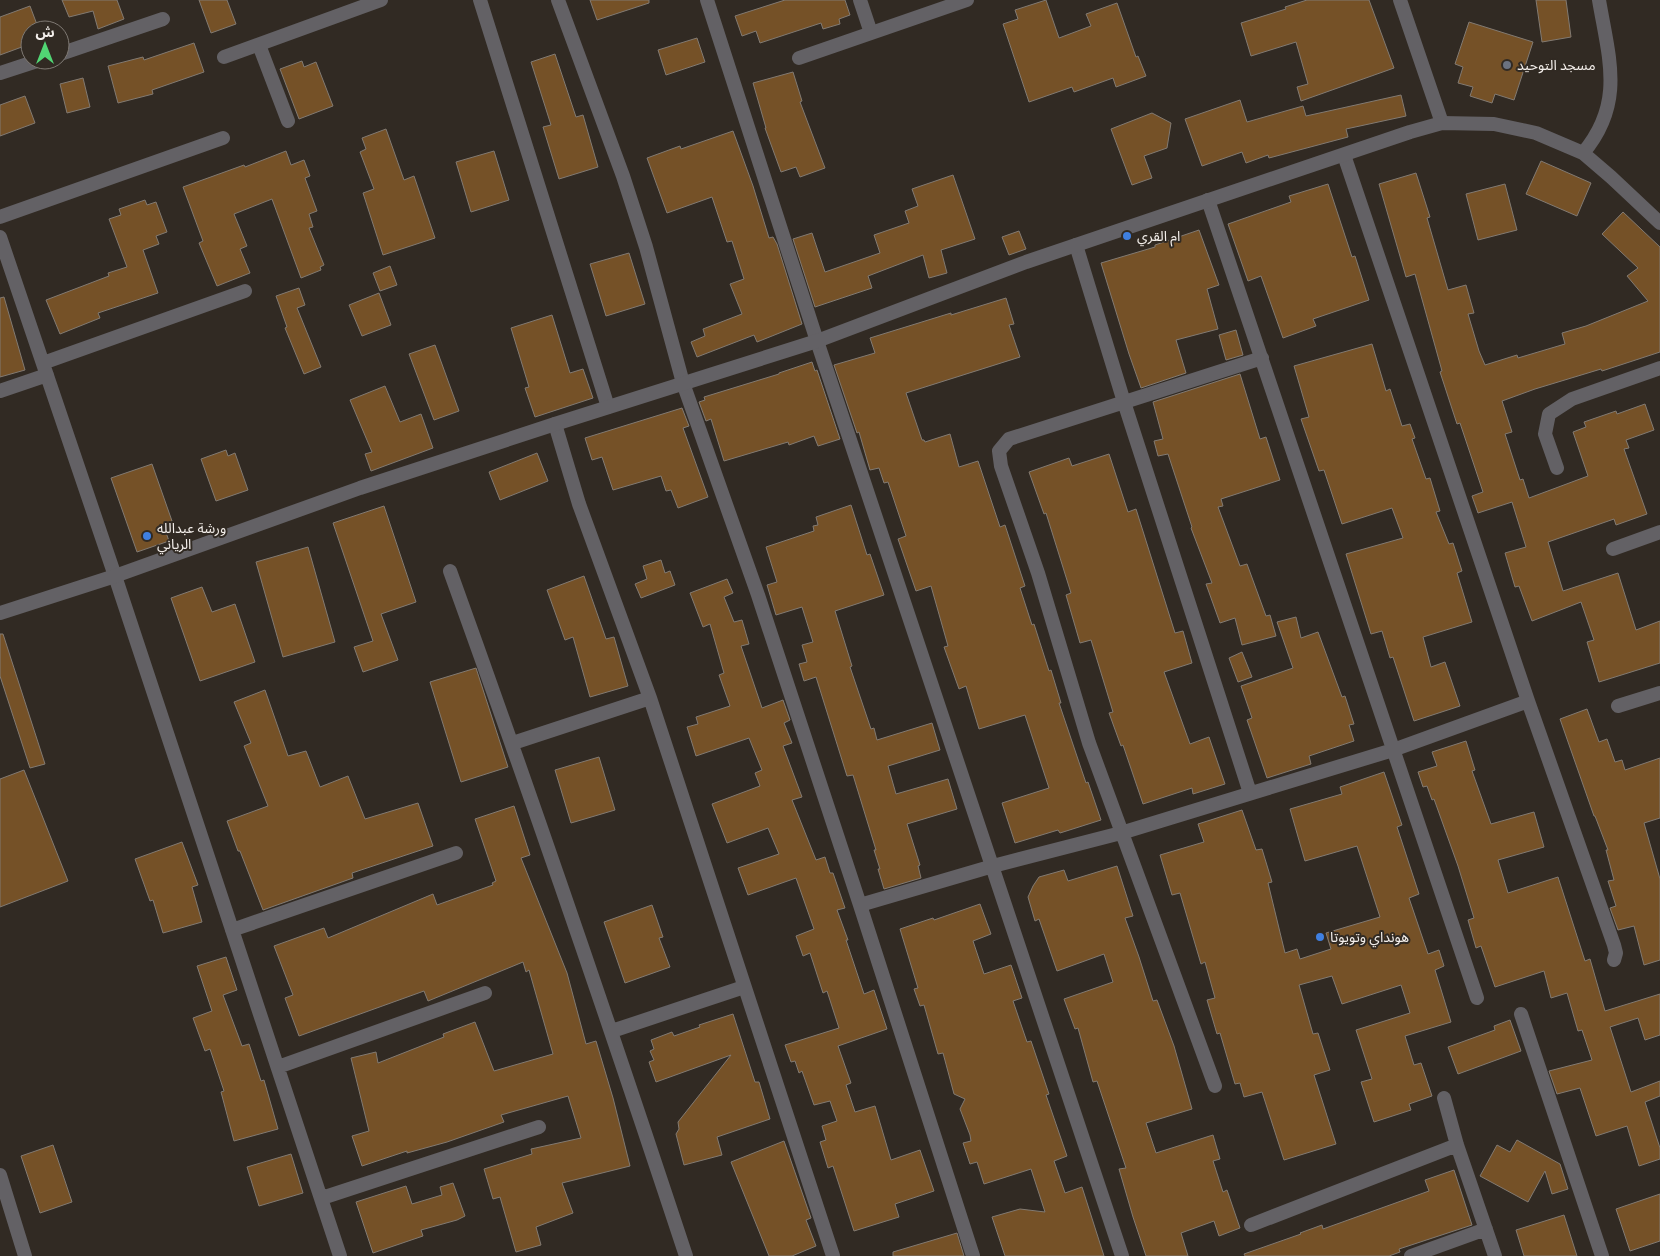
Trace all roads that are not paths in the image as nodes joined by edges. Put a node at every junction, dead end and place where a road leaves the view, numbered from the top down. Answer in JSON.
{"nodes":[{"id":1,"x":381,"y":0,"type":"edge"},
{"id":2,"x":480,"y":0,"type":"edge"},
{"id":3,"x":558,"y":0,"type":"edge"},
{"id":4,"x":707,"y":0,"type":"edge"},
{"id":5,"x":860,"y":0,"type":"edge"},
{"id":6,"x":967,"y":0,"type":"edge"},
{"id":7,"x":1400,"y":0,"type":"edge"},
{"id":8,"x":1599,"y":0,"type":"edge"},
{"id":9,"x":163,"y":20,"type":"dead end"},
{"id":10,"x":871,"y":33,"type":"junction"},
{"id":11,"x":259,"y":45,"type":"junction"},
{"id":12,"x":70,"y":51,"type":"edge"},
{"id":13,"x":224,"y":57,"type":"dead end"},
{"id":14,"x":799,"y":58,"type":"dead end"},
{"id":15,"x":20,"y":66,"type":"edge"},
{"id":16,"x":0,"y":73,"type":"edge"},
{"id":17,"x":288,"y":121,"type":"dead end"},
{"id":18,"x":1442,"y":123,"type":"junction"},
{"id":19,"x":223,"y":138,"type":"dead end"},
{"id":20,"x":1583,"y":153,"type":"junction"},
{"id":21,"x":1344,"y":155,"type":"junction"},
{"id":22,"x":1208,"y":200,"type":"junction"},
{"id":23,"x":0,"y":217,"type":"edge"},
{"id":24,"x":1659,"y":221,"type":"edge"},
{"id":25,"x":0,"y":237,"type":"edge"},
{"id":26,"x":1076,"y":245,"type":"junction"},
{"id":27,"x":6,"y":276,"type":"edge"},
{"id":28,"x":245,"y":291,"type":"dead end"},
{"id":29,"x":817,"y":341,"type":"junction"},
{"id":30,"x":1262,"y":358,"type":"junction"},
{"id":31,"x":1660,"y":368,"type":"edge"},
{"id":32,"x":45,"y":369,"type":"junction"},
{"id":33,"x":683,"y":383,"type":"junction"},
{"id":34,"x":0,"y":391,"type":"edge"},
{"id":35,"x":1124,"y":402,"type":"junction"},
{"id":36,"x":608,"y":407,"type":"junction"},
{"id":37,"x":555,"y":424,"type":"junction"},
{"id":38,"x":1557,"y":468,"type":"dead end"},
{"id":39,"x":1660,"y":532,"type":"edge"},
{"id":40,"x":1613,"y":549,"type":"dead end"},
{"id":41,"x":450,"y":570,"type":"dead end"},
{"id":42,"x":115,"y":576,"type":"junction"},
{"id":43,"x":0,"y":613,"type":"edge"},
{"id":44,"x":1660,"y":693,"type":"edge"},
{"id":45,"x":650,"y":698,"type":"junction"},
{"id":46,"x":1528,"y":701,"type":"junction"},
{"id":47,"x":1618,"y":706,"type":"dead end"},
{"id":48,"x":513,"y":743,"type":"junction"},
{"id":49,"x":1393,"y":750,"type":"junction"},
{"id":50,"x":1250,"y":793,"type":"junction"},
{"id":51,"x":1121,"y":832,"type":"junction"},
{"id":52,"x":456,"y":853,"type":"dead end"},
{"id":53,"x":993,"y":866,"type":"junction"},
{"id":54,"x":860,"y":905,"type":"junction"},
{"id":55,"x":232,"y":930,"type":"junction"},
{"id":56,"x":1614,"y":960,"type":"dead end"},
{"id":57,"x":744,"y":987,"type":"junction"},
{"id":58,"x":485,"y":993,"type":"dead end"},
{"id":59,"x":1477,"y":998,"type":"dead end"},
{"id":60,"x":1521,"y":1014,"type":"dead end"},
{"id":61,"x":612,"y":1031,"type":"junction"},
{"id":62,"x":278,"y":1067,"type":"junction"},
{"id":63,"x":1215,"y":1086,"type":"dead end"},
{"id":64,"x":1444,"y":1098,"type":"dead end"},
{"id":65,"x":539,"y":1127,"type":"dead end"},
{"id":66,"x":1457,"y":1145,"type":"junction"},
{"id":67,"x":0,"y":1175,"type":"edge"},
{"id":68,"x":322,"y":1198,"type":"junction"},
{"id":69,"x":1251,"y":1225,"type":"dead end"},
{"id":70,"x":1486,"y":1229,"type":"junction"},
{"id":71,"x":24,"y":1256,"type":"edge"},
{"id":72,"x":340,"y":1256,"type":"edge"},
{"id":73,"x":686,"y":1256,"type":"edge"},
{"id":74,"x":833,"y":1256,"type":"edge"},
{"id":75,"x":973,"y":1256,"type":"edge"},
{"id":76,"x":1122,"y":1256,"type":"edge"},
{"id":77,"x":1411,"y":1256,"type":"edge"},
{"id":78,"x":1495,"y":1256,"type":"edge"},
{"id":79,"x":1602,"y":1256,"type":"edge"}],
"edges":[{"from":1,"to":11,"type":"street"},
{"from":2,"to":36,"type":"street"},
{"from":3,"to":33,"type":"street"},
{"from":4,"to":29,"type":"street"},
{"from":5,"to":10,"type":"street"},
{"from":6,"to":10,"type":"street"},
{"from":7,"to":18,"type":"street"},
{"from":8,"to":20,"type":"street"},
{"from":9,"to":12,"type":"street"},
{"from":10,"to":14,"type":"street"},
{"from":11,"to":13,"type":"street"},
{"from":11,"to":17,"type":"street"},
{"from":15,"to":16,"type":"street"},
{"from":18,"to":20,"type":"street"},
{"from":18,"to":21,"type":"street"},
{"from":19,"to":23,"type":"street"},
{"from":20,"to":24,"type":"street"},
{"from":21,"to":22,"type":"street"},
{"from":21,"to":46,"type":"street"},
{"from":22,"to":26,"type":"street"},
{"from":22,"to":30,"type":"street"},
{"from":25,"to":27,"type":"street"},
{"from":26,"to":29,"type":"street"},
{"from":26,"to":35,"type":"street"},
{"from":27,"to":32,"type":"street"},
{"from":28,"to":32,"type":"street"},
{"from":29,"to":33,"type":"street"},
{"from":29,"to":53,"type":"street"},
{"from":30,"to":35,"type":"street"},
{"from":30,"to":49,"type":"street"},
{"from":31,"to":38,"type":"street"},
{"from":32,"to":34,"type":"street"},
{"from":32,"to":42,"type":"street"},
{"from":33,"to":36,"type":"street"},
{"from":33,"to":54,"type":"street"},
{"from":35,"to":50,"type":"street"},
{"from":35,"to":51,"type":"street"},
{"from":36,"to":37,"type":"street"},
{"from":37,"to":42,"type":"street"},
{"from":37,"to":45,"type":"street"},
{"from":39,"to":40,"type":"street"},
{"from":41,"to":48,"type":"street"},
{"from":42,"to":43,"type":"street"},
{"from":42,"to":55,"type":"street"},
{"from":44,"to":47,"type":"street"},
{"from":45,"to":48,"type":"street"},
{"from":45,"to":57,"type":"street"},
{"from":46,"to":49,"type":"street"},
{"from":46,"to":56,"type":"street"},
{"from":48,"to":61,"type":"street"},
{"from":49,"to":50,"type":"street"},
{"from":49,"to":59,"type":"street"},
{"from":50,"to":51,"type":"street"},
{"from":51,"to":53,"type":"street"},
{"from":51,"to":63,"type":"street"},
{"from":52,"to":55,"type":"street"},
{"from":53,"to":54,"type":"street"},
{"from":53,"to":76,"type":"street"},
{"from":54,"to":75,"type":"street"},
{"from":55,"to":62,"type":"street"},
{"from":57,"to":61,"type":"street"},
{"from":57,"to":74,"type":"street"},
{"from":58,"to":62,"type":"street"},
{"from":60,"to":79,"type":"street"},
{"from":61,"to":73,"type":"street"},
{"from":62,"to":68,"type":"street"},
{"from":64,"to":66,"type":"street"},
{"from":65,"to":68,"type":"street"},
{"from":66,"to":69,"type":"street"},
{"from":66,"to":70,"type":"street"},
{"from":67,"to":71,"type":"street"},
{"from":68,"to":72,"type":"street"},
{"from":70,"to":77,"type":"street"},
{"from":70,"to":78,"type":"street"}]}
